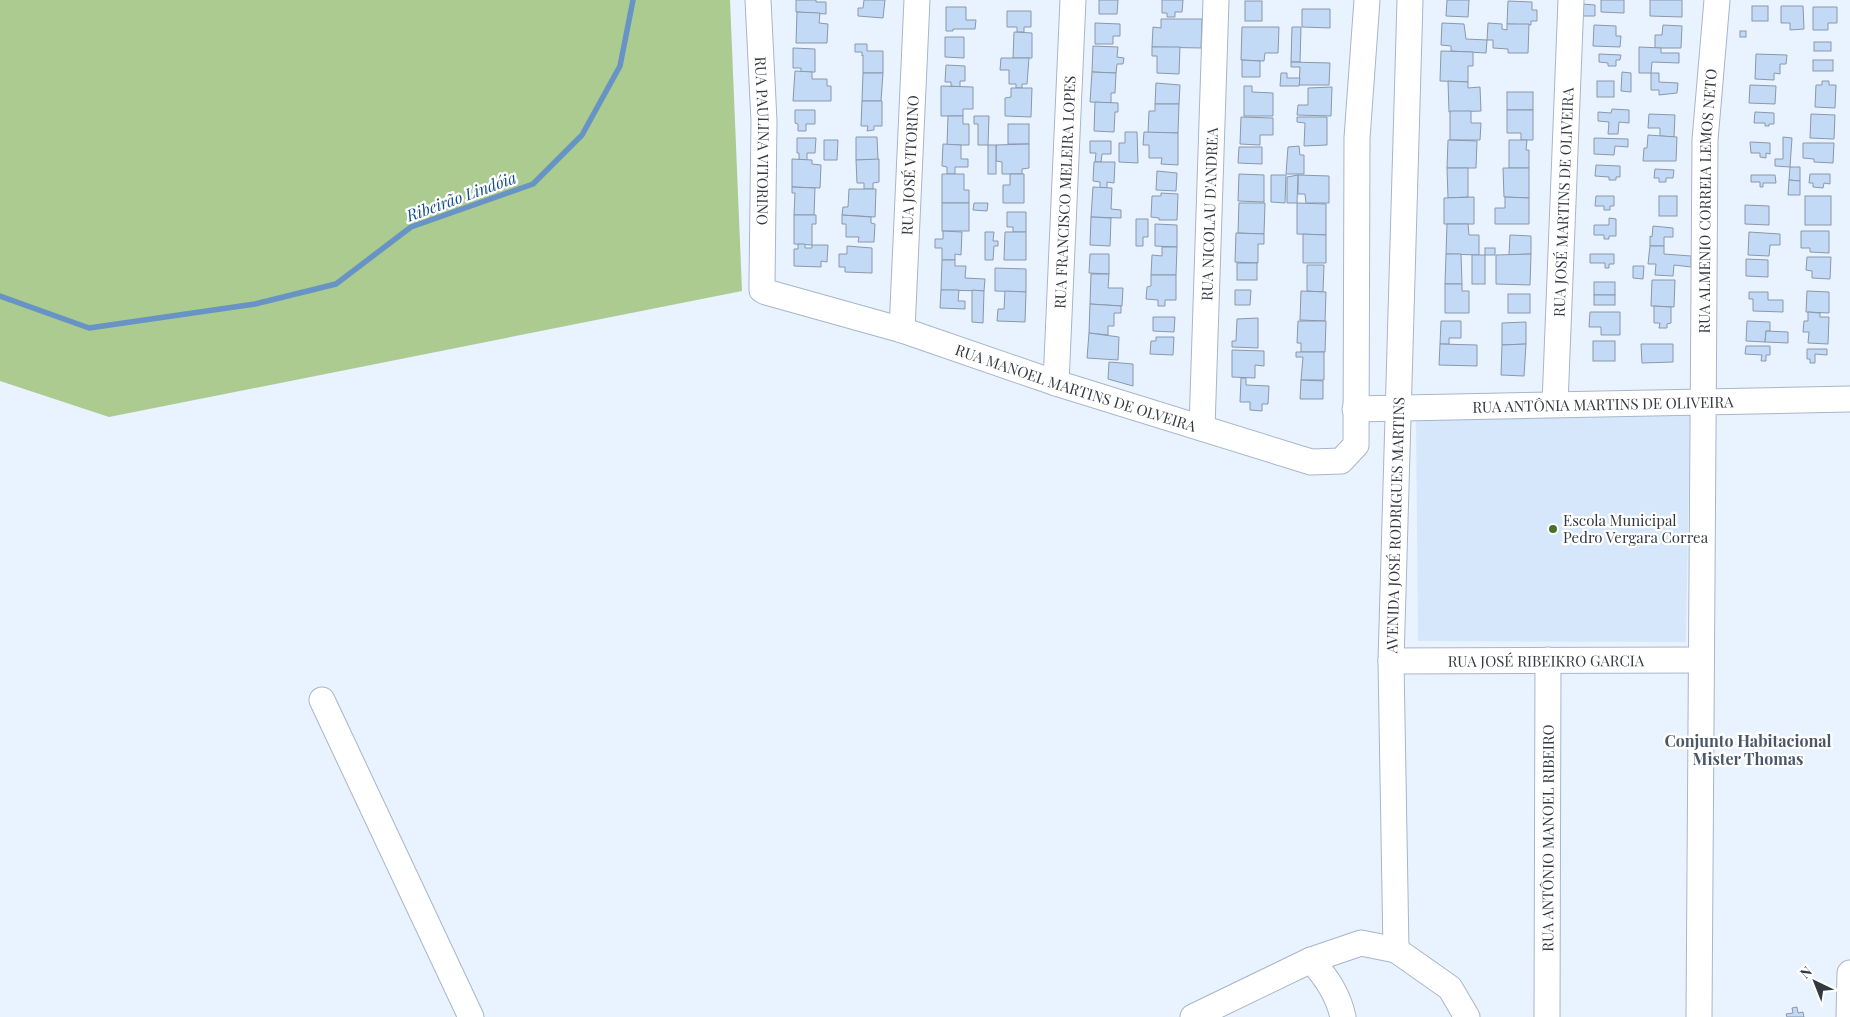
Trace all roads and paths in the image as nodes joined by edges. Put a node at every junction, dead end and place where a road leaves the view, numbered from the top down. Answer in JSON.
{"nodes":[{"id":1,"x":758,"y":0,"type":"edge"},
{"id":2,"x":917,"y":0,"type":"edge"},
{"id":3,"x":1074,"y":0,"type":"edge"},
{"id":4,"x":1216,"y":0,"type":"edge"},
{"id":5,"x":1367,"y":0,"type":"edge"},
{"id":6,"x":1410,"y":0,"type":"edge"},
{"id":7,"x":1570,"y":0,"type":"edge"},
{"id":8,"x":1717,"y":0,"type":"edge"},
{"id":9,"x":762,"y":283,"type":"joint"},
{"id":10,"x":902,"y":330,"type":"junction"},
{"id":11,"x":1056,"y":383,"type":"junction"},
{"id":12,"x":1850,"y":399,"type":"edge"},
{"id":13,"x":1702,"y":402,"type":"junction"},
{"id":14,"x":1554,"y":404,"type":"junction"},
{"id":15,"x":1398,"y":407,"type":"junction"},
{"id":16,"x":1355,"y":409,"type":"junction"},
{"id":17,"x":1202,"y":428,"type":"junction"},
{"id":18,"x":1548,"y":660,"type":"junction"},
{"id":19,"x":1701,"y":660,"type":"junction"},
{"id":20,"x":1391,"y":661,"type":"junction"},
{"id":21,"x":322,"y":700,"type":"dead end"},
{"id":22,"x":1396,"y":950,"type":"junction"},
{"id":23,"x":1311,"y":960,"type":"junction"},
{"id":24,"x":1850,"y":973,"type":"edge"},
{"id":25,"x":1346,"y":1015,"type":"edge"},
{"id":26,"x":471,"y":1017,"type":"edge"},
{"id":27,"x":1193,"y":1017,"type":"edge"},
{"id":28,"x":1467,"y":1017,"type":"edge"},
{"id":29,"x":1547,"y":1017,"type":"edge"},
{"id":30,"x":1699,"y":1017,"type":"edge"},
{"id":31,"x":1849,"y":1017,"type":"edge"}],
"edges":[{"from":1,"to":9,"type":"street","name":"RUA PAULINA VITORINO"},
{"from":2,"to":10,"type":"street","name":"RUA JOSÉ VITORINO"},
{"from":3,"to":11,"type":"street","name":"RUA FRANCISCO MELEIRA LOPES"},
{"from":4,"to":17,"type":"street","name":"RUA NICOLAU D'ANDREA"},
{"from":5,"to":16,"type":"street"},
{"from":6,"to":15,"type":"street","name":"AVENIDA JOSÉ RODRIGUES MARTINS"},
{"from":7,"to":14,"type":"street","name":"RUA JOSÉ MARTINS DE OLIVEIRA"},
{"from":8,"to":13,"type":"street","name":"RUA ALMENIO CORREIA LEMOS NETO"},
{"from":9,"to":10,"type":"street","name":"RUA MANOEL MARTINS DE OLVEIRA"},
{"from":10,"to":11,"type":"street","name":"RUA MANOEL MARTINS DE OLVEIRA"},
{"from":11,"to":17,"type":"street","name":"RUA MANOEL MARTINS DE OLVEIRA"},
{"from":12,"to":13,"type":"street","name":"RUA ANTÔNIA MARTINS DE OLIVEIRA"},
{"from":13,"to":14,"type":"street","name":"RUA ANTÔNIA MARTINS DE OLIVEIRA"},
{"from":13,"to":19,"type":"street","name":"RUA ALMENIO CORREIA LEMOS NETO"},
{"from":14,"to":15,"type":"street","name":"RUA ANTÔNIA MARTINS DE OLIVEIRA"},
{"from":15,"to":16,"type":"street","name":"RUA ANTÔNIA MARTINS DE OLIVEIRA"},
{"from":15,"to":20,"type":"street","name":"AVENIDA JOSÉ RODRIGUES MARTINS"},
{"from":16,"to":17,"type":"street","name":"RUA MANOEL MARTINS DE OLVEIRA"},
{"from":18,"to":19,"type":"street","name":"RUA JOSÉ RIBEIKRO GARCIA"},
{"from":18,"to":20,"type":"street","name":"RUA JOSÉ RIBEIKRO GARCIA"},
{"from":18,"to":29,"type":"street","name":"RUA ANTÔNIO MANOEL RIBEIRO"},
{"from":19,"to":30,"type":"street","name":"RUA ALMENIO CORREIA LEMOS NETO"},
{"from":20,"to":22,"type":"street","name":"AVENIDA JOSÉ RODRIGUES MARTINS"},
{"from":21,"to":26,"type":"street"},
{"from":22,"to":23,"type":"street"},
{"from":22,"to":28,"type":"street"},
{"from":23,"to":25,"type":"street"},
{"from":23,"to":27,"type":"street"},
{"from":24,"to":31,"type":"street"}]}
